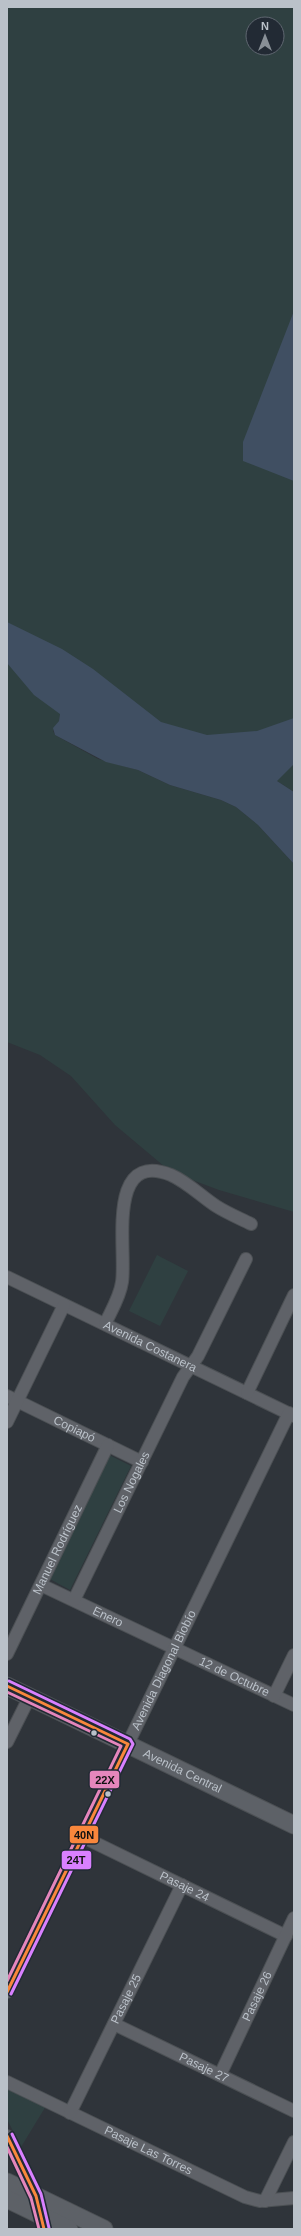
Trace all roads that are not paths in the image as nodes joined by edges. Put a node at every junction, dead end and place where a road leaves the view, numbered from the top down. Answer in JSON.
{"nodes":[{"id":1,"x":251,"y":1224,"type":"dead end"},
{"id":2,"x":246,"y":1259,"type":"dead end"},
{"id":3,"x":7,"y":1277,"type":"edge"},
{"id":4,"x":294,"y":1295,"type":"edge"},
{"id":5,"x":64,"y":1305,"type":"junction"},
{"id":6,"x":104,"y":1324,"type":"junction"},
{"id":7,"x":191,"y":1366,"type":"junction"},
{"id":8,"x":247,"y":1393,"type":"junction"},
{"id":9,"x":12,"y":1398,"type":"edge"},
{"id":10,"x":291,"y":1415,"type":"edge"},
{"id":11,"x":7,"y":1422,"type":"edge"},
{"id":12,"x":108,"y":1445,"type":"junction"},
{"id":13,"x":142,"y":1462,"type":"junction"},
{"id":14,"x":40,"y":1584,"type":"junction"},
{"id":15,"x":74,"y":1600,"type":"junction"},
{"id":16,"x":174,"y":1648,"type":"junction"},
{"id":17,"x":7,"y":1654,"type":"edge"},
{"id":18,"x":294,"y":1655,"type":"edge"},
{"id":19,"x":7,"y":1686,"type":"edge"},
{"id":20,"x":30,"y":1696,"type":"junction"},
{"id":21,"x":274,"y":1696,"type":"junction"},
{"id":22,"x":294,"y":1706,"type":"edge"},
{"id":23,"x":7,"y":1742,"type":"edge"},
{"id":24,"x":128,"y":1744,"type":"junction"},
{"id":25,"x":294,"y":1825,"type":"edge"},
{"id":26,"x":83,"y":1837,"type":"junction"},
{"id":27,"x":182,"y":1885,"type":"junction"},
{"id":28,"x":294,"y":1918,"type":"edge"},
{"id":29,"x":286,"y":1936,"type":"junction"},
{"id":30,"x":7,"y":1992,"type":"edge"},
{"id":31,"x":114,"y":2024,"type":"junction"},
{"id":32,"x":220,"y":2075,"type":"junction"},
{"id":33,"x":7,"y":2082,"type":"edge"},
{"id":34,"x":294,"y":2111,"type":"edge"},
{"id":35,"x":70,"y":2113,"type":"junction"},
{"id":36,"x":7,"y":2136,"type":"edge"},
{"id":37,"x":294,"y":2142,"type":"edge"},
{"id":38,"x":7,"y":2182,"type":"edge"},
{"id":39,"x":36,"y":2196,"type":"junction"},
{"id":40,"x":294,"y":2198,"type":"edge"},
{"id":41,"x":7,"y":2199,"type":"edge"},
{"id":42,"x":265,"y":2201,"type":"junction"},
{"id":43,"x":43,"y":2222,"type":"edge"},
{"id":44,"x":69,"y":2229,"type":"edge"},
{"id":45,"x":104,"y":2229,"type":"edge"}],
"edges":[{"from":1,"to":6,"type":"street"},
{"from":2,"to":7,"type":"street","name":"Los Nogales"},
{"from":3,"to":5,"type":"street","name":"Avenida Costanera"},
{"from":4,"to":8,"type":"street"},
{"from":5,"to":6,"type":"street","name":"Avenida Costanera"},
{"from":5,"to":9,"type":"street"},
{"from":6,"to":7,"type":"street","name":"Avenida Costanera"},
{"from":7,"to":8,"type":"street","name":"Avenida Costanera"},
{"from":7,"to":13,"type":"street","name":"Los Nogales"},
{"from":8,"to":10,"type":"street","name":"Avenida Costanera"},
{"from":9,"to":11,"type":"street"},
{"from":9,"to":12,"type":"street","name":"Copiapó"},
{"from":10,"to":16,"type":"street","name":"Avenida Diagonal Biobío"},
{"from":12,"to":13,"type":"street","name":"Copiapó"},
{"from":12,"to":14,"type":"street","name":"Manuel Rodríguez"},
{"from":13,"to":15,"type":"street","name":"Los Nogales"},
{"from":14,"to":15,"type":"street","name":"Enero"},
{"from":14,"to":17,"type":"street","name":"Manuel Rodríguez"},
{"from":15,"to":16,"type":"street","name":"Enero"},
{"from":16,"to":21,"type":"street","name":"12 de Octubre"},
{"from":16,"to":24,"type":"street","name":"Avenida Diagonal Biobío"},
{"from":18,"to":21,"type":"street"},
{"from":19,"to":20,"type":"street","name":"Avenida Central"},
{"from":20,"to":23,"type":"street"},
{"from":20,"to":24,"type":"street","name":"Avenida Central"},
{"from":21,"to":22,"type":"street","name":"12 de Octubre"},
{"from":24,"to":25,"type":"street","name":"Avenida Central"},
{"from":24,"to":26,"type":"street","name":"Avenida Diagonal Biobío"},
{"from":26,"to":27,"type":"street","name":"Pasaje 24"},
{"from":26,"to":30,"type":"street","name":"Avenida Diagonal Biobío"},
{"from":27,"to":29,"type":"street","name":"Pasaje 24"},
{"from":27,"to":31,"type":"street","name":"Pasaje 25"},
{"from":28,"to":29,"type":"street","name":"Pasaje 26"},
{"from":29,"to":32,"type":"street","name":"Pasaje 26"},
{"from":31,"to":32,"type":"street","name":"Pasaje 27"},
{"from":31,"to":35,"type":"street","name":"Pasaje 25"},
{"from":32,"to":34,"type":"street","name":"Pasaje 27"},
{"from":33,"to":35,"type":"street","name":"Pasaje Las Torres"},
{"from":35,"to":42,"type":"street","name":"Pasaje Las Torres"},
{"from":36,"to":39,"type":"street"},
{"from":37,"to":42,"type":"street"},
{"from":38,"to":39,"type":"street"},
{"from":39,"to":43,"type":"street"},
{"from":39,"to":45,"type":"street"},
{"from":40,"to":42,"type":"street","name":"Pasaje Las Torres"},
{"from":41,"to":43,"type":"street"},
{"from":43,"to":44,"type":"street"}]}
